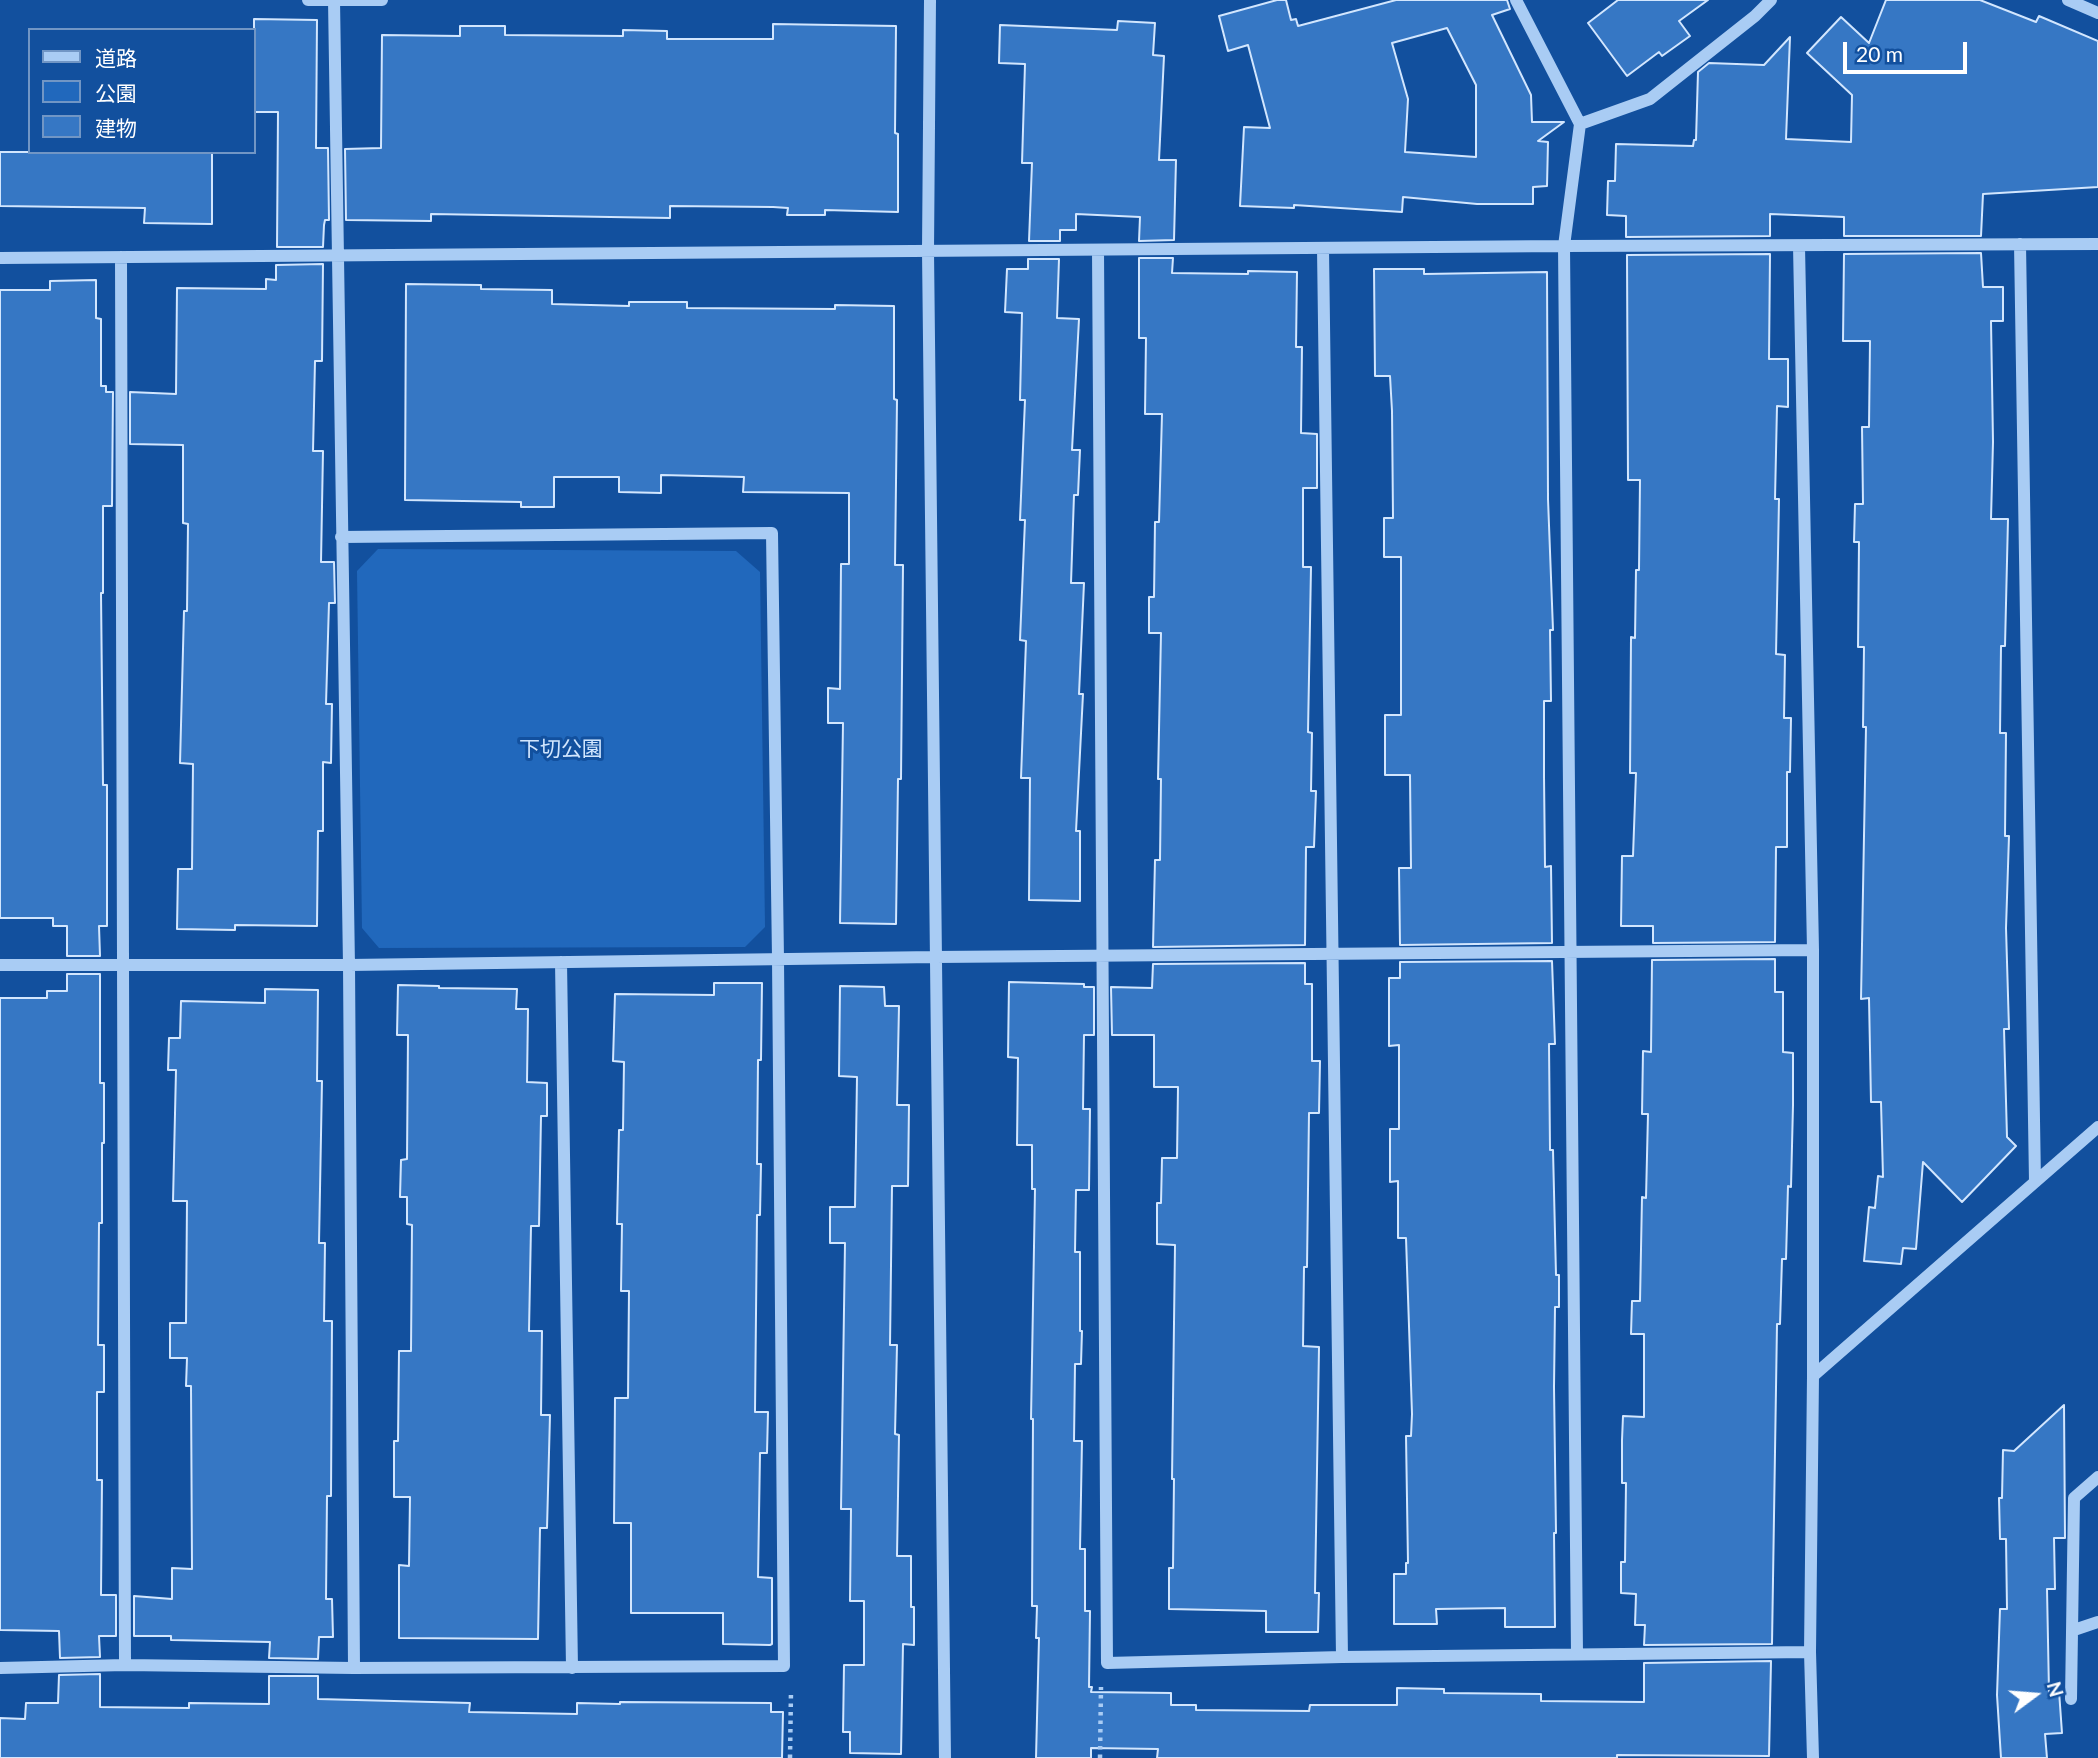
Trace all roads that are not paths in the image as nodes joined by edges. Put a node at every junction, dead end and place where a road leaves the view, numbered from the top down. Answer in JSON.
{"nodes":[{"id":1,"x":308,"y":0,"type":"edge"},
{"id":2,"x":382,"y":0,"type":"edge"},
{"id":3,"x":930,"y":0,"type":"edge"},
{"id":4,"x":1516,"y":0,"type":"edge"},
{"id":5,"x":1771,"y":0,"type":"edge"},
{"id":6,"x":2068,"y":0,"type":"edge"},
{"id":7,"x":334,"y":1,"type":"edge"},
{"id":8,"x":2098,"y":13,"type":"edge"},
{"id":9,"x":1580,"y":124,"type":"junction"},
{"id":10,"x":2020,"y":244,"type":"junction"},
{"id":11,"x":2098,"y":244,"type":"edge"},
{"id":12,"x":1564,"y":246,"type":"junction"},
{"id":13,"x":1799,"y":246,"type":"junction"},
{"id":14,"x":1323,"y":249,"type":"junction"},
{"id":15,"x":1098,"y":250,"type":"junction"},
{"id":16,"x":928,"y":251,"type":"junction"},
{"id":17,"x":337,"y":256,"type":"junction"},
{"id":18,"x":121,"y":257,"type":"junction"},
{"id":19,"x":0,"y":258,"type":"edge"},
{"id":20,"x":341,"y":537,"type":"junction"},
{"id":21,"x":1813,"y":950,"type":"junction"},
{"id":22,"x":1334,"y":953,"type":"junction"},
{"id":23,"x":1570,"y":953,"type":"junction"},
{"id":24,"x":1102,"y":956,"type":"junction"},
{"id":25,"x":935,"y":957,"type":"junction"},
{"id":26,"x":778,"y":959,"type":"junction"},
{"id":27,"x":561,"y":962,"type":"junction"},
{"id":28,"x":122,"y":964,"type":"junction"},
{"id":29,"x":0,"y":965,"type":"edge"},
{"id":30,"x":349,"y":965,"type":"junction"},
{"id":31,"x":2098,"y":1127,"type":"edge"},
{"id":32,"x":2035,"y":1182,"type":"junction"},
{"id":33,"x":1813,"y":1376,"type":"junction"},
{"id":34,"x":2098,"y":1478,"type":"edge"},
{"id":35,"x":2098,"y":1622,"type":"edge"},
{"id":36,"x":2074,"y":1630,"type":"junction"},
{"id":37,"x":1810,"y":1652,"type":"junction"},
{"id":38,"x":1577,"y":1654,"type":"junction"},
{"id":39,"x":1342,"y":1657,"type":"junction"},
{"id":40,"x":125,"y":1665,"type":"junction"},
{"id":41,"x":0,"y":1668,"type":"edge"},
{"id":42,"x":354,"y":1668,"type":"junction"},
{"id":43,"x":572,"y":1668,"type":"junction"},
{"id":44,"x":2071,"y":1699,"type":"dead end"},
{"id":45,"x":945,"y":1758,"type":"edge"},
{"id":46,"x":1812,"y":1758,"type":"edge"}],
"edges":[{"from":1,"to":7,"type":"street"},
{"from":2,"to":7,"type":"street"},
{"from":3,"to":16,"type":"street"},
{"from":4,"to":9,"type":"street"},
{"from":5,"to":9,"type":"street"},
{"from":6,"to":8,"type":"street"},
{"from":7,"to":17,"type":"street"},
{"from":9,"to":12,"type":"street"},
{"from":10,"to":11,"type":"street"},
{"from":10,"to":13,"type":"street"},
{"from":10,"to":32,"type":"street"},
{"from":12,"to":13,"type":"street"},
{"from":12,"to":14,"type":"street"},
{"from":12,"to":23,"type":"street"},
{"from":13,"to":21,"type":"street"},
{"from":14,"to":15,"type":"street"},
{"from":14,"to":22,"type":"street"},
{"from":15,"to":16,"type":"street"},
{"from":15,"to":24,"type":"street"},
{"from":16,"to":17,"type":"street"},
{"from":16,"to":25,"type":"street"},
{"from":17,"to":18,"type":"street"},
{"from":17,"to":20,"type":"street"},
{"from":18,"to":19,"type":"street"},
{"from":18,"to":28,"type":"street"},
{"from":20,"to":26,"type":"street"},
{"from":20,"to":30,"type":"street"},
{"from":21,"to":23,"type":"street"},
{"from":21,"to":33,"type":"street"},
{"from":22,"to":23,"type":"street"},
{"from":22,"to":24,"type":"street"},
{"from":22,"to":39,"type":"street"},
{"from":23,"to":38,"type":"street"},
{"from":24,"to":25,"type":"street"},
{"from":24,"to":39,"type":"street"},
{"from":25,"to":26,"type":"street"},
{"from":25,"to":45,"type":"street"},
{"from":26,"to":27,"type":"street"},
{"from":26,"to":43,"type":"street"},
{"from":27,"to":30,"type":"street"},
{"from":27,"to":43,"type":"street"},
{"from":28,"to":29,"type":"street"},
{"from":28,"to":30,"type":"street"},
{"from":28,"to":40,"type":"street"},
{"from":30,"to":42,"type":"street"},
{"from":31,"to":32,"type":"street"},
{"from":32,"to":33,"type":"street"},
{"from":33,"to":37,"type":"street"},
{"from":34,"to":36,"type":"street"},
{"from":35,"to":36,"type":"street"},
{"from":36,"to":44,"type":"street"},
{"from":37,"to":38,"type":"street"},
{"from":37,"to":46,"type":"street"},
{"from":38,"to":39,"type":"street"},
{"from":40,"to":41,"type":"street"},
{"from":40,"to":42,"type":"street"},
{"from":42,"to":43,"type":"street"}]}
